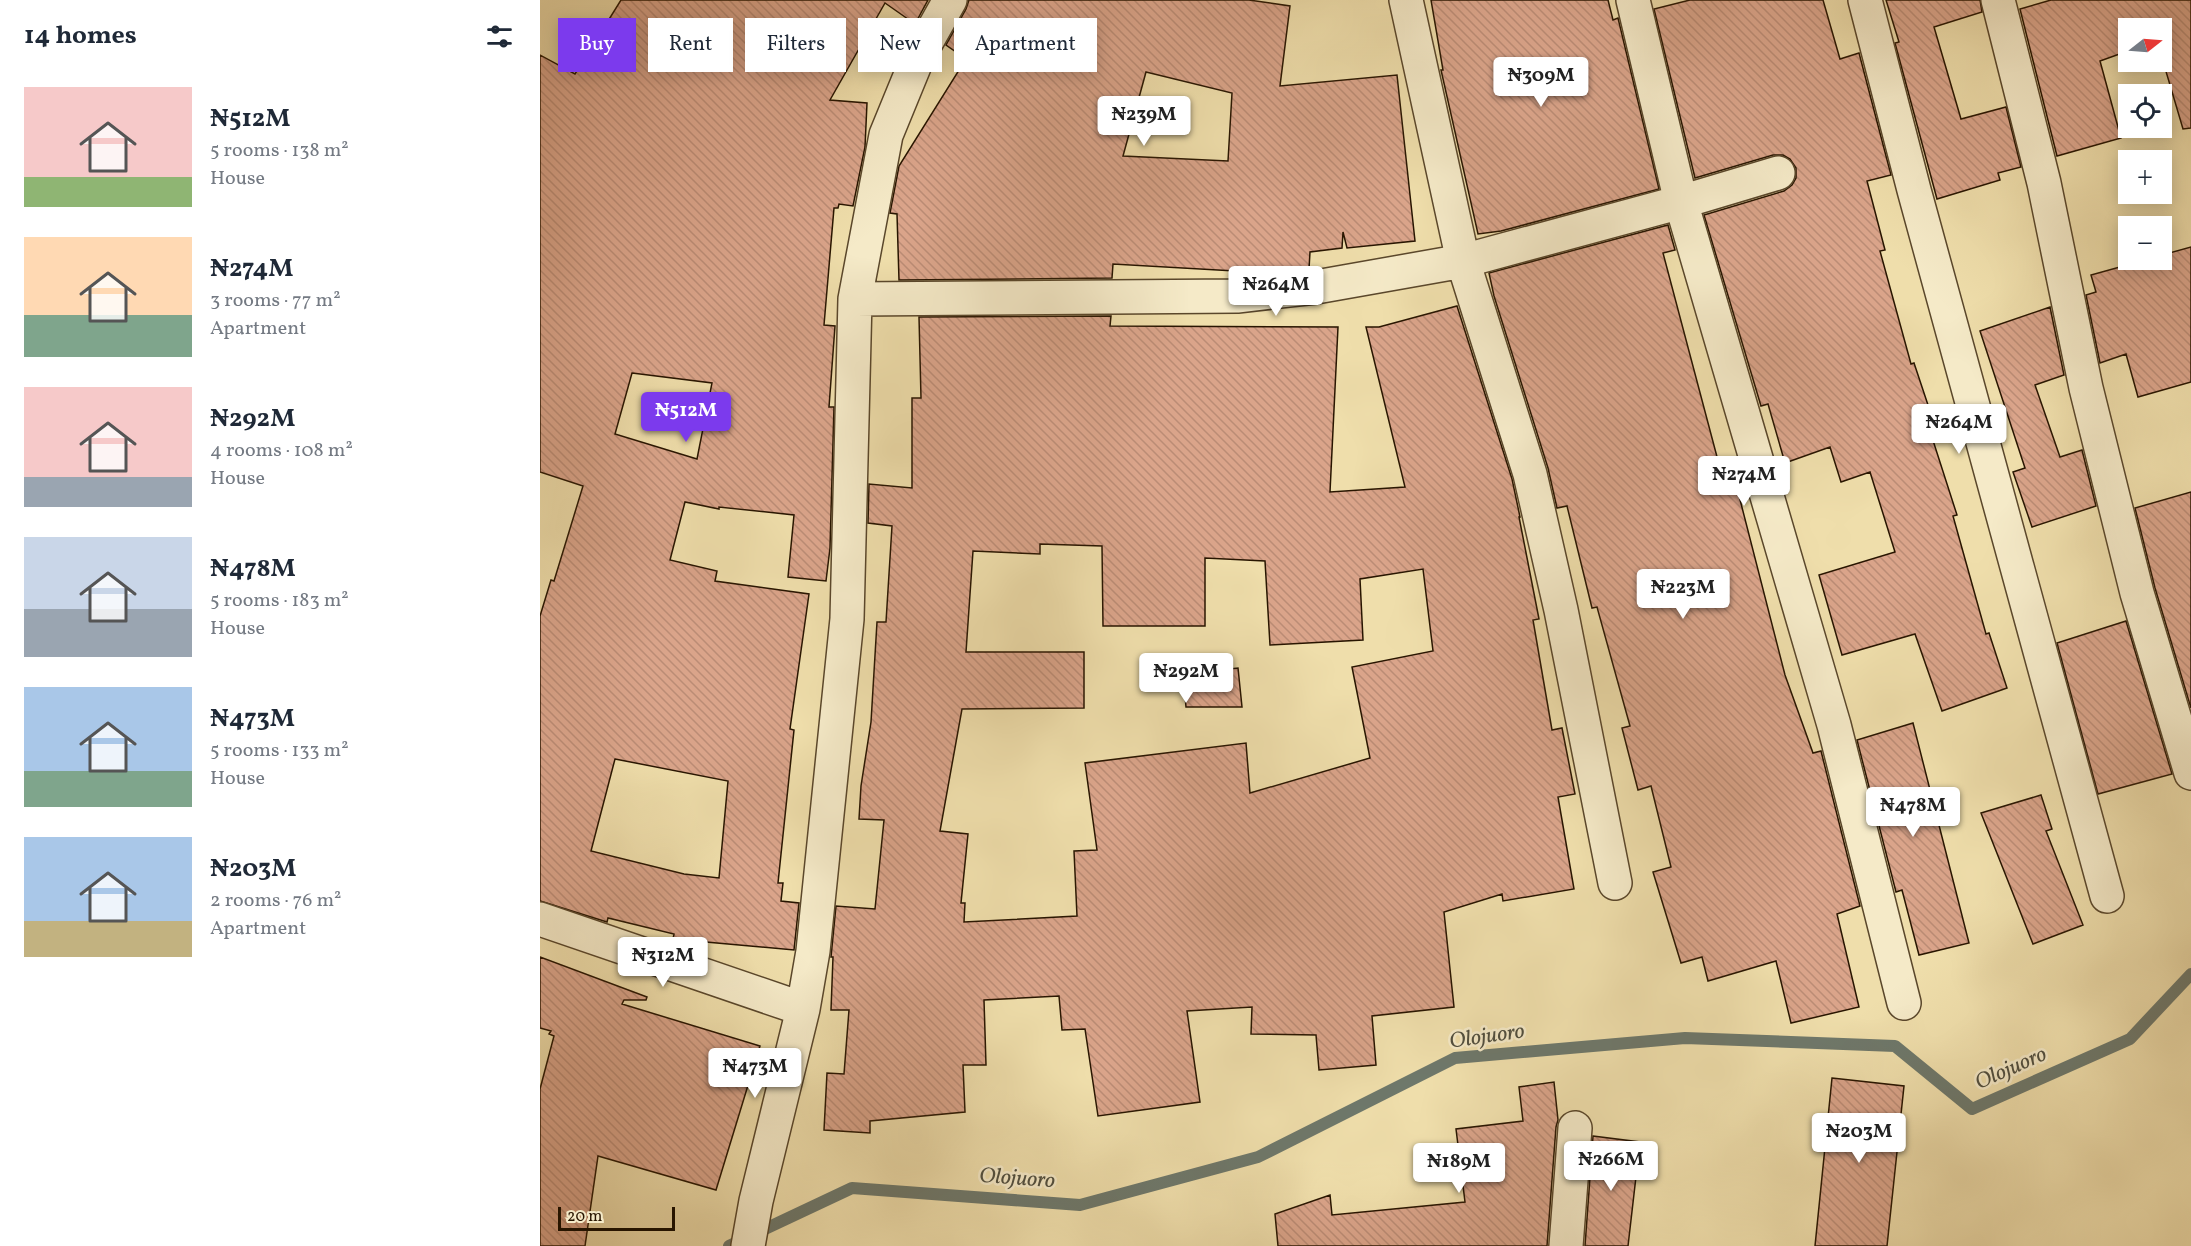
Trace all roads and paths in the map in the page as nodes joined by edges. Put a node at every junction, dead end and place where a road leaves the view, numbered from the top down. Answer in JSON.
{"nodes":[{"id":1,"x":950,"y":0,"type":"edge"},
{"id":2,"x":1406,"y":0,"type":"edge"},
{"id":3,"x":1633,"y":0,"type":"edge"},
{"id":4,"x":1864,"y":0,"type":"edge"},
{"id":5,"x":1998,"y":0,"type":"edge"},
{"id":6,"x":1778,"y":173,"type":"dead end"},
{"id":7,"x":1681,"y":202,"type":"junction"},
{"id":8,"x":1463,"y":261,"type":"junction"},
{"id":9,"x":855,"y":299,"type":"junction"},
{"id":10,"x":2191,"y":773,"type":"edge"},
{"id":11,"x":1615,"y":883,"type":"dead end"},
{"id":12,"x":2107,"y":896,"type":"dead end"},
{"id":13,"x":540,"y":919,"type":"edge"},
{"id":14,"x":1904,"y":1003,"type":"dead end"},
{"id":15,"x":803,"y":1009,"type":"junction"},
{"id":16,"x":1575,"y":1128,"type":"dead end"},
{"id":17,"x":748,"y":1246,"type":"edge"},
{"id":18,"x":1566,"y":1246,"type":"edge"}],
"edges":[{"from":1,"to":9,"type":"street"},
{"from":2,"to":8,"type":"street"},
{"from":3,"to":7,"type":"street"},
{"from":4,"to":12,"type":"street"},
{"from":5,"to":10,"type":"street"},
{"from":6,"to":7,"type":"street"},
{"from":7,"to":8,"type":"street"},
{"from":7,"to":14,"type":"street"},
{"from":8,"to":9,"type":"street"},
{"from":8,"to":11,"type":"street"},
{"from":9,"to":15,"type":"street"},
{"from":13,"to":15,"type":"street"},
{"from":15,"to":17,"type":"street"},
{"from":16,"to":18,"type":"street"}]}
